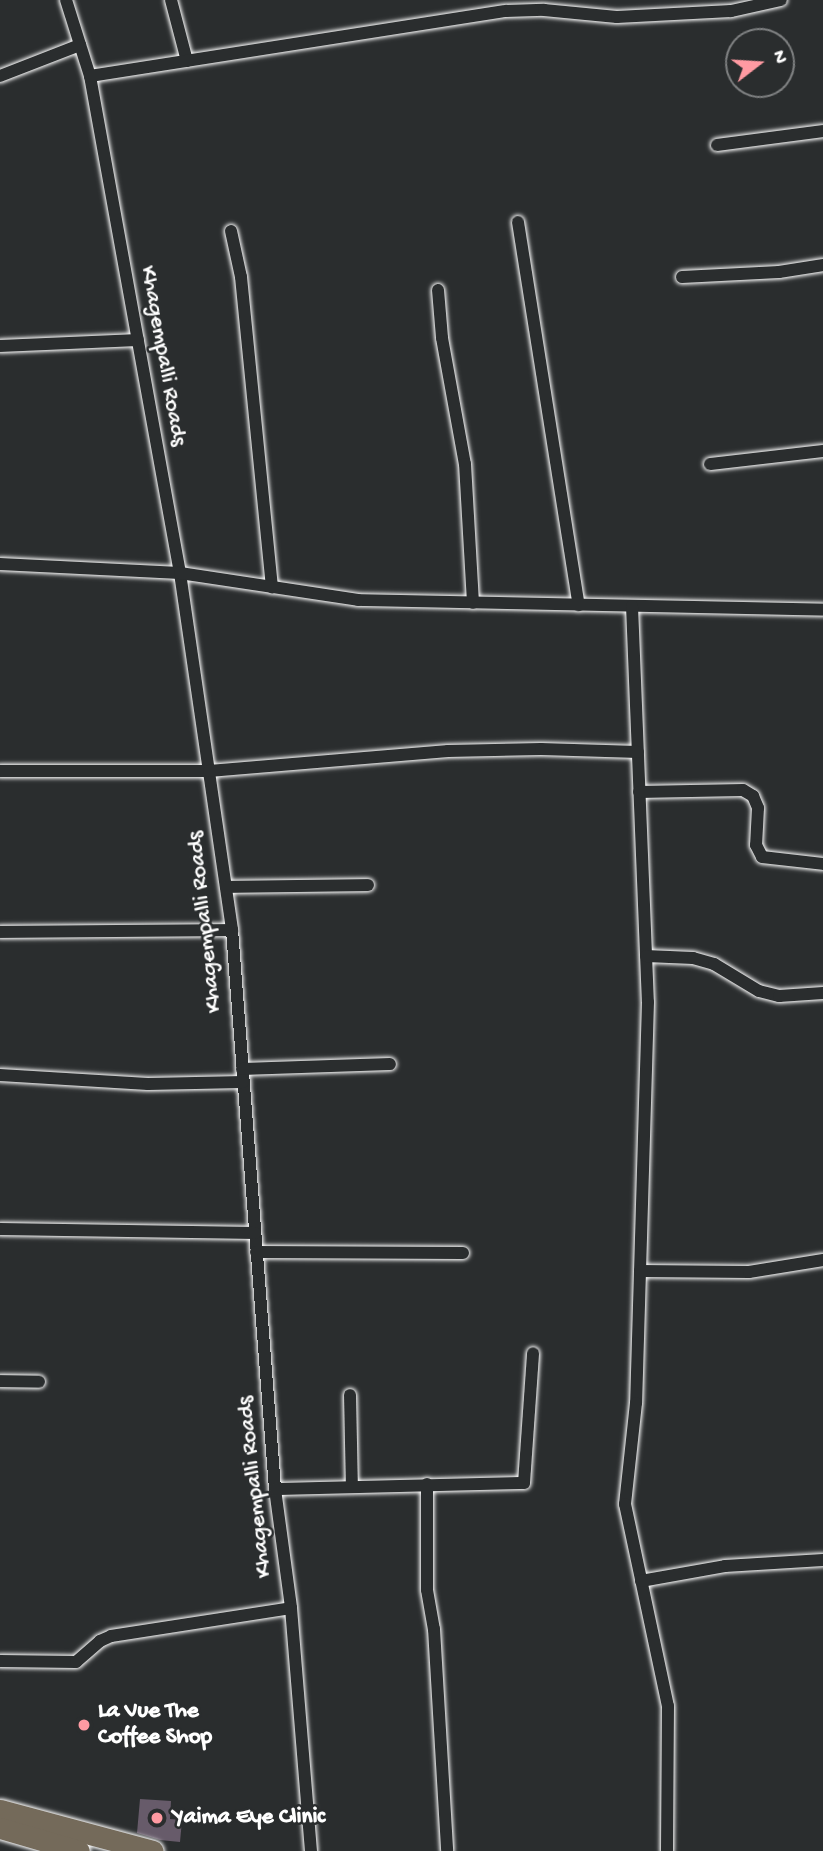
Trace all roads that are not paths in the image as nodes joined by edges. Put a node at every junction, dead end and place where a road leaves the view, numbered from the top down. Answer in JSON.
{"nodes":[{"id":1,"x":66,"y":0,"type":"edge"},
{"id":2,"x":171,"y":0,"type":"edge"},
{"id":3,"x":781,"y":0,"type":"edge"},
{"id":4,"x":545,"y":5,"type":"edge"},
{"id":5,"x":731,"y":5,"type":"edge"},
{"id":6,"x":80,"y":45,"type":"junction"},
{"id":7,"x":187,"y":61,"type":"junction"},
{"id":8,"x":0,"y":76,"type":"edge"},
{"id":9,"x":90,"y":76,"type":"junction"},
{"id":10,"x":823,"y":131,"type":"edge"},
{"id":11,"x":718,"y":145,"type":"dead end"},
{"id":12,"x":518,"y":222,"type":"dead end"},
{"id":13,"x":231,"y":231,"type":"dead end"},
{"id":14,"x":823,"y":265,"type":"edge"},
{"id":15,"x":682,"y":277,"type":"dead end"},
{"id":16,"x":438,"y":290,"type":"dead end"},
{"id":17,"x":138,"y":340,"type":"junction"},
{"id":18,"x":0,"y":346,"type":"edge"},
{"id":19,"x":823,"y":451,"type":"edge"},
{"id":20,"x":710,"y":464,"type":"dead end"},
{"id":21,"x":0,"y":564,"type":"edge"},
{"id":22,"x":180,"y":573,"type":"junction"},
{"id":23,"x":272,"y":587,"type":"junction"},
{"id":24,"x":473,"y":603,"type":"junction"},
{"id":25,"x":579,"y":605,"type":"junction"},
{"id":26,"x":632,"y":606,"type":"junction"},
{"id":27,"x":823,"y":610,"type":"edge"},
{"id":28,"x":638,"y":752,"type":"junction"},
{"id":29,"x":209,"y":770,"type":"junction"},
{"id":30,"x":0,"y":771,"type":"edge"},
{"id":31,"x":639,"y":792,"type":"junction"},
{"id":32,"x":823,"y":864,"type":"edge"},
{"id":33,"x":368,"y":884,"type":"dead end"},
{"id":34,"x":226,"y":887,"type":"junction"},
{"id":35,"x":232,"y":930,"type":"junction"},
{"id":36,"x":0,"y":932,"type":"edge"},
{"id":37,"x":646,"y":956,"type":"junction"},
{"id":38,"x":823,"y":993,"type":"edge"},
{"id":39,"x":390,"y":1065,"type":"dead end"},
{"id":40,"x":0,"y":1075,"type":"edge"},
{"id":41,"x":242,"y":1075,"type":"junction"},
{"id":42,"x":0,"y":1229,"type":"edge"},
{"id":43,"x":255,"y":1233,"type":"junction"},
{"id":44,"x":256,"y":1252,"type":"junction"},
{"id":45,"x":463,"y":1253,"type":"dead end"},
{"id":46,"x":823,"y":1260,"type":"edge"},
{"id":47,"x":640,"y":1271,"type":"junction"},
{"id":48,"x":533,"y":1353,"type":"dead end"},
{"id":49,"x":0,"y":1381,"type":"edge"},
{"id":50,"x":39,"y":1382,"type":"dead end"},
{"id":51,"x":350,"y":1395,"type":"dead end"},
{"id":52,"x":427,"y":1484,"type":"junction"},
{"id":53,"x":352,"y":1487,"type":"junction"},
{"id":54,"x":275,"y":1489,"type":"junction"},
{"id":55,"x":823,"y":1560,"type":"edge"},
{"id":56,"x":641,"y":1581,"type":"junction"},
{"id":57,"x":291,"y":1608,"type":"junction"},
{"id":58,"x":0,"y":1661,"type":"edge"},
{"id":59,"x":0,"y":1810,"type":"edge"},
{"id":60,"x":0,"y":1828,"type":"edge"},
{"id":61,"x":79,"y":1851,"type":"edge"},
{"id":62,"x":153,"y":1851,"type":"edge"},
{"id":63,"x":311,"y":1851,"type":"edge"},
{"id":64,"x":447,"y":1851,"type":"edge"},
{"id":65,"x":667,"y":1851,"type":"edge"}],
"edges":[{"from":1,"to":6,"type":"street","name":"Khagempalli Roads"},
{"from":2,"to":7,"type":"street"},
{"from":3,"to":5,"type":"street"},
{"from":4,"to":5,"type":"street"},
{"from":4,"to":7,"type":"street"},
{"from":6,"to":8,"type":"street"},
{"from":6,"to":9,"type":"street","name":"Khagempalli Roads"},
{"from":7,"to":9,"type":"street"},
{"from":9,"to":17,"type":"street","name":"Khagempalli Roads"},
{"from":10,"to":11,"type":"street"},
{"from":12,"to":25,"type":"street"},
{"from":13,"to":23,"type":"street"},
{"from":14,"to":15,"type":"street"},
{"from":16,"to":24,"type":"street"},
{"from":17,"to":18,"type":"street"},
{"from":17,"to":22,"type":"street","name":"Khagempalli Roads"},
{"from":19,"to":20,"type":"street"},
{"from":21,"to":22,"type":"street"},
{"from":22,"to":23,"type":"street"},
{"from":22,"to":29,"type":"street","name":"Khagempalli Roads"},
{"from":23,"to":24,"type":"street"},
{"from":24,"to":25,"type":"street"},
{"from":25,"to":26,"type":"street"},
{"from":26,"to":27,"type":"street"},
{"from":26,"to":28,"type":"street"},
{"from":28,"to":29,"type":"street"},
{"from":28,"to":31,"type":"street"},
{"from":29,"to":30,"type":"street"},
{"from":29,"to":34,"type":"street","name":"Khagempalli Roads"},
{"from":31,"to":32,"type":"street"},
{"from":31,"to":37,"type":"street"},
{"from":33,"to":34,"type":"street"},
{"from":34,"to":35,"type":"street","name":"Khagempalli Roads"},
{"from":35,"to":36,"type":"street"},
{"from":35,"to":41,"type":"street","name":"Khagempalli Roads"},
{"from":37,"to":38,"type":"street"},
{"from":37,"to":47,"type":"street"},
{"from":39,"to":41,"type":"street"},
{"from":40,"to":41,"type":"street"},
{"from":41,"to":43,"type":"street","name":"Khagempalli Roads"},
{"from":42,"to":43,"type":"street"},
{"from":43,"to":44,"type":"street","name":"Khagempalli Roads"},
{"from":44,"to":45,"type":"street"},
{"from":44,"to":54,"type":"street","name":"Khagempalli Roads"},
{"from":46,"to":47,"type":"street"},
{"from":47,"to":56,"type":"street"},
{"from":48,"to":52,"type":"street"},
{"from":49,"to":50,"type":"street"},
{"from":51,"to":53,"type":"street"},
{"from":52,"to":53,"type":"street"},
{"from":52,"to":64,"type":"street"},
{"from":53,"to":54,"type":"street"},
{"from":54,"to":57,"type":"street","name":"Khagempalli Roads"},
{"from":55,"to":56,"type":"street"},
{"from":56,"to":65,"type":"street"},
{"from":57,"to":58,"type":"street"},
{"from":57,"to":63,"type":"street","name":"Khagempalli Roads"},
{"from":59,"to":62,"type":"highway"},
{"from":60,"to":61,"type":"highway"}]}
